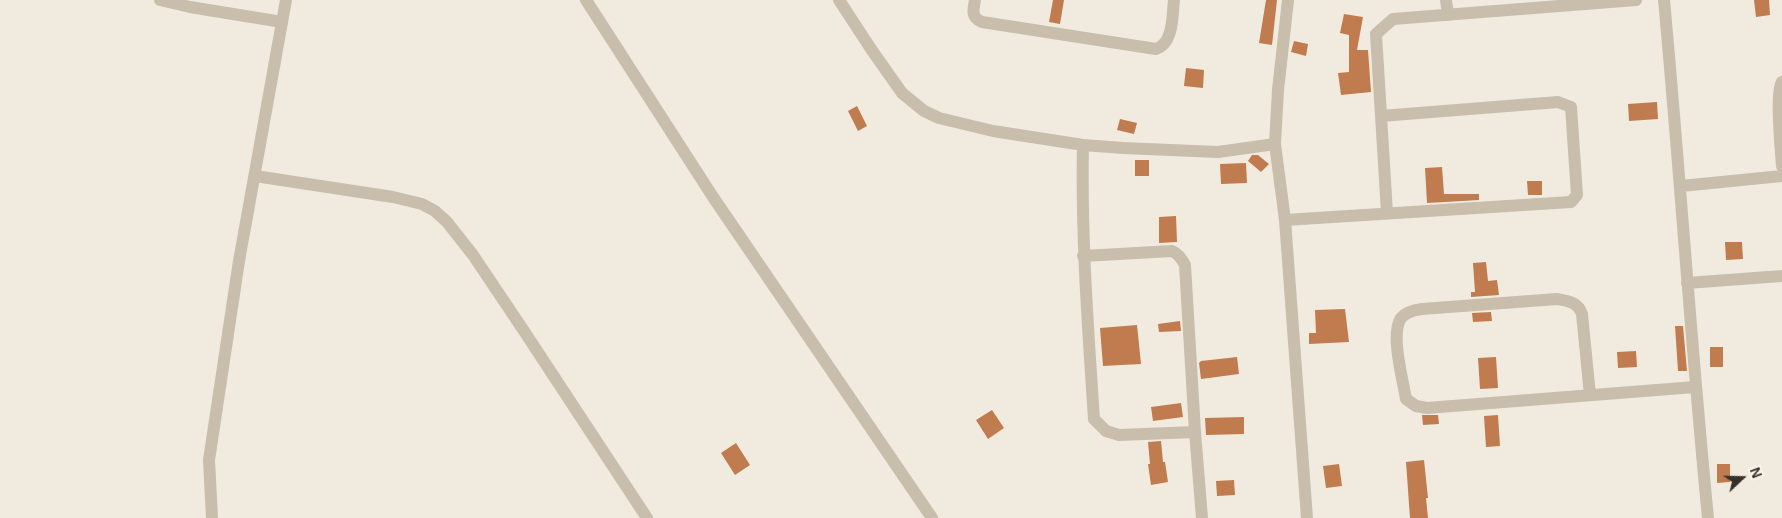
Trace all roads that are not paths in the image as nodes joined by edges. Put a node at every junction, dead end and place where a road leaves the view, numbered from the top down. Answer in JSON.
{"nodes":[{"id":1,"x":160,"y":0,"type":"edge"},
{"id":2,"x":286,"y":0,"type":"edge"},
{"id":3,"x":586,"y":0,"type":"edge"},
{"id":4,"x":839,"y":0,"type":"edge"},
{"id":5,"x":975,"y":0,"type":"edge"},
{"id":6,"x":1174,"y":0,"type":"edge"},
{"id":7,"x":1288,"y":0,"type":"edge"},
{"id":8,"x":1446,"y":0,"type":"edge"},
{"id":9,"x":1636,"y":0,"type":"edge"},
{"id":10,"x":1664,"y":0,"type":"edge"},
{"id":11,"x":1564,"y":2,"type":"edge"},
{"id":12,"x":1448,"y":16,"type":"junction"},
{"id":13,"x":282,"y":22,"type":"junction"},
{"id":14,"x":1782,"y":82,"type":"edge"},
{"id":15,"x":1381,"y":116,"type":"junction"},
{"id":16,"x":1275,"y":144,"type":"junction"},
{"id":17,"x":1082,"y":145,"type":"junction"},
{"id":18,"x":1782,"y":166,"type":"edge"},
{"id":19,"x":255,"y":176,"type":"junction"},
{"id":20,"x":1782,"y":176,"type":"edge"},
{"id":21,"x":1681,"y":186,"type":"junction"},
{"id":22,"x":1387,"y":213,"type":"junction"},
{"id":23,"x":1285,"y":220,"type":"junction"},
{"id":24,"x":1083,"y":256,"type":"junction"},
{"id":25,"x":1782,"y":276,"type":"edge"},
{"id":26,"x":1687,"y":283,"type":"junction"},
{"id":27,"x":1695,"y":387,"type":"junction"},
{"id":28,"x":1590,"y":394,"type":"junction"},
{"id":29,"x":1195,"y":432,"type":"junction"},
{"id":30,"x":212,"y":518,"type":"edge"},
{"id":31,"x":646,"y":518,"type":"edge"},
{"id":32,"x":932,"y":518,"type":"edge"},
{"id":33,"x":1202,"y":518,"type":"edge"},
{"id":34,"x":1307,"y":518,"type":"edge"},
{"id":35,"x":1708,"y":518,"type":"edge"}],
"edges":[{"from":1,"to":13,"type":"street"},
{"from":2,"to":13,"type":"street"},
{"from":3,"to":32,"type":"street"},
{"from":4,"to":17,"type":"street"},
{"from":5,"to":6,"type":"street"},
{"from":7,"to":16,"type":"street"},
{"from":8,"to":12,"type":"street"},
{"from":9,"to":11,"type":"street"},
{"from":10,"to":21,"type":"street"},
{"from":11,"to":12,"type":"street"},
{"from":12,"to":15,"type":"street"},
{"from":13,"to":19,"type":"street"},
{"from":14,"to":18,"type":"street"},
{"from":15,"to":22,"type":"street"},
{"from":15,"to":22,"type":"street"},
{"from":16,"to":17,"type":"street"},
{"from":16,"to":23,"type":"street"},
{"from":17,"to":24,"type":"street"},
{"from":19,"to":30,"type":"street"},
{"from":19,"to":31,"type":"street"},
{"from":20,"to":21,"type":"street"},
{"from":21,"to":26,"type":"street"},
{"from":22,"to":23,"type":"street"},
{"from":23,"to":34,"type":"street"},
{"from":24,"to":29,"type":"street"},
{"from":24,"to":29,"type":"street"},
{"from":25,"to":26,"type":"street"},
{"from":26,"to":27,"type":"street"},
{"from":27,"to":28,"type":"street"},
{"from":27,"to":35,"type":"street"},
{"from":28,"to":28,"type":"street"},
{"from":29,"to":33,"type":"street"}]}
